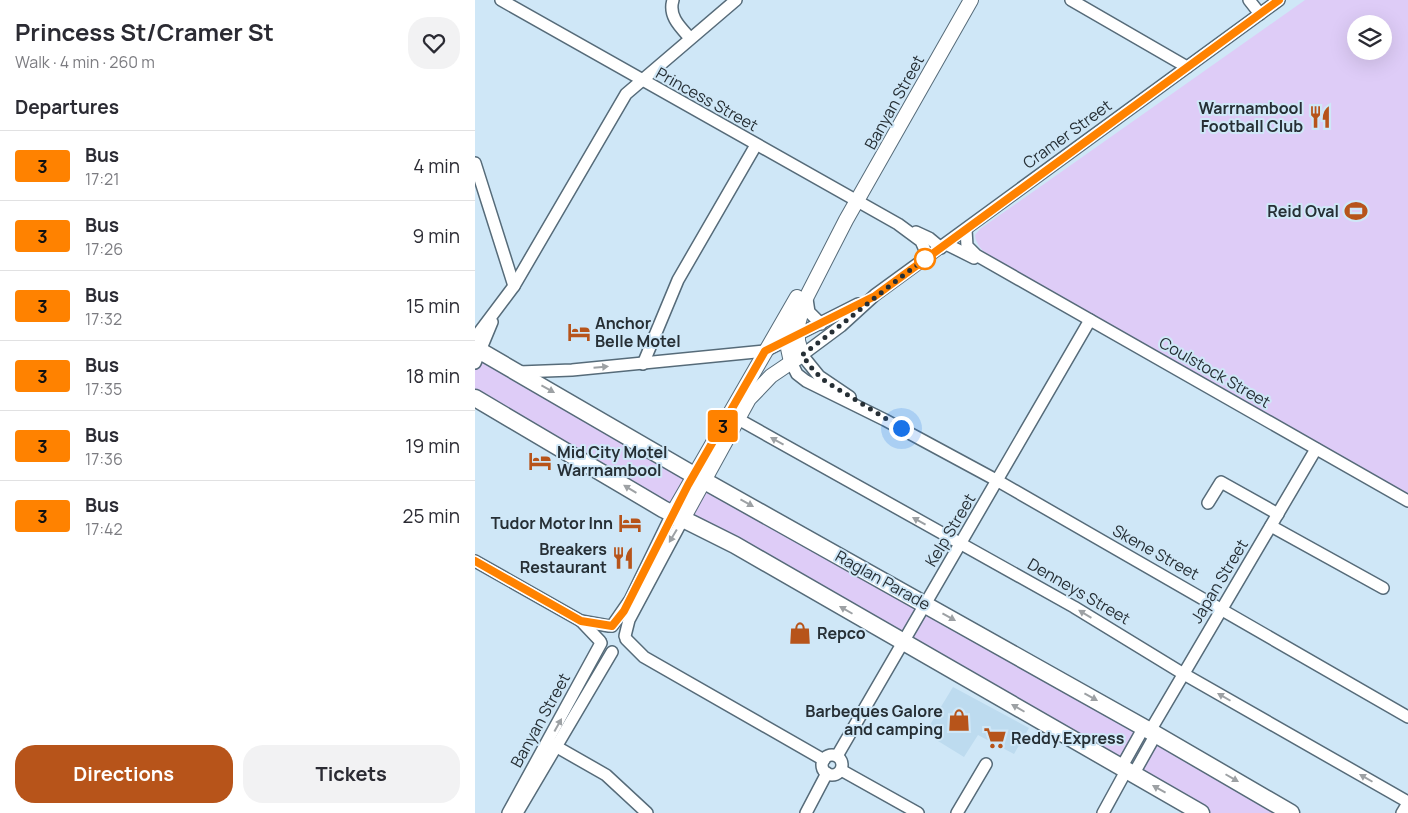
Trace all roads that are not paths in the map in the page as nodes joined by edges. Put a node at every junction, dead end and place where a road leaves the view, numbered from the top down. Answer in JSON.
{"nodes":[{"id":1,"x":501,"y":0,"type":"edge"},
{"id":2,"x":673,"y":0,"type":"edge"},
{"id":3,"x":735,"y":0,"type":"edge"},
{"id":4,"x":971,"y":0,"type":"edge"},
{"id":5,"x":1071,"y":0,"type":"edge"},
{"id":6,"x":1249,"y":0,"type":"edge"},
{"id":7,"x":1279,"y":0,"type":"edge"},
{"id":8,"x":1260,"y":14,"type":"junction"},
{"id":9,"x":690,"y":38,"type":"junction"},
{"id":10,"x":1187,"y":67,"type":"junction"},
{"id":11,"x":640,"y":80,"type":"junction"},
{"id":12,"x":756,"y":145,"type":"junction"},
{"id":13,"x":475,"y":163,"type":"edge"},
{"id":14,"x":858,"y":201,"type":"junction"},
{"id":15,"x":898,"y":224,"type":"junction"},
{"id":16,"x":966,"y":230,"type":"junction"},
{"id":17,"x":943,"y":246,"type":"junction"},
{"id":18,"x":928,"y":257,"type":"junction"},
{"id":19,"x":1005,"y":273,"type":"junction"},
{"id":20,"x":515,"y":286,"type":"junction"},
{"id":21,"x":802,"y":296,"type":"junction"},
{"id":22,"x":875,"y":296,"type":"junction"},
{"id":23,"x":1090,"y":320,"type":"junction"},
{"id":24,"x":821,"y":324,"type":"junction"},
{"id":25,"x":792,"y":338,"type":"junction"},
{"id":26,"x":476,"y":350,"type":"edge"},
{"id":27,"x":762,"y":357,"type":"junction"},
{"id":28,"x":796,"y":358,"type":"junction"},
{"id":29,"x":643,"y":364,"type":"junction"},
{"id":30,"x":517,"y":372,"type":"junction"},
{"id":31,"x":768,"y":379,"type":"junction"},
{"id":32,"x":806,"y":380,"type":"junction"},
{"id":33,"x":475,"y":398,"type":"edge"},
{"id":34,"x":734,"y":417,"type":"junction"},
{"id":35,"x":885,"y":420,"type":"junction"},
{"id":36,"x":1316,"y":449,"type":"junction"},
{"id":37,"x":699,"y":477,"type":"junction"},
{"id":38,"x":998,"y":481,"type":"junction"},
{"id":39,"x":1408,"y":500,"type":"edge"},
{"id":40,"x":1209,"y":503,"type":"dead end"},
{"id":41,"x":1278,"y":514,"type":"junction"},
{"id":42,"x":678,"y":516,"type":"junction"},
{"id":43,"x":1271,"y":526,"type":"junction"},
{"id":44,"x":962,"y":544,"type":"junction"},
{"id":45,"x":475,"y":561,"type":"edge"},
{"id":46,"x":1383,"y":588,"type":"dead end"},
{"id":47,"x":925,"y":603,"type":"junction"},
{"id":48,"x":1222,"y":608,"type":"junction"},
{"id":49,"x":581,"y":621,"type":"junction"},
{"id":50,"x":611,"y":626,"type":"junction"},
{"id":51,"x":625,"y":637,"type":"junction"},
{"id":52,"x":600,"y":642,"type":"junction"},
{"id":53,"x":902,"y":642,"type":"junction"},
{"id":54,"x":615,"y":651,"type":"junction"},
{"id":55,"x":644,"y":657,"type":"junction"},
{"id":56,"x":1182,"y":673,"type":"junction"},
{"id":57,"x":1408,"y":717,"type":"edge"},
{"id":58,"x":1150,"y":730,"type":"junction"},
{"id":59,"x":553,"y":744,"type":"junction"},
{"id":60,"x":837,"y":756,"type":"junction"},
{"id":61,"x":824,"y":760,"type":"junction"},
{"id":62,"x":986,"y":764,"type":"dead end"},
{"id":63,"x":841,"y":770,"type":"junction"},
{"id":64,"x":1127,"y":771,"type":"junction"},
{"id":65,"x":827,"y":774,"type":"junction"},
{"id":66,"x":1408,"y":802,"type":"edge"},
{"id":67,"x":508,"y":813,"type":"edge"},
{"id":68,"x":517,"y":813,"type":"edge"},
{"id":69,"x":647,"y":813,"type":"edge"},
{"id":70,"x":807,"y":813,"type":"edge"},
{"id":71,"x":918,"y":813,"type":"edge"},
{"id":72,"x":957,"y":813,"type":"edge"},
{"id":73,"x":1103,"y":813,"type":"edge"},
{"id":74,"x":1201,"y":813,"type":"edge"},
{"id":75,"x":1291,"y":813,"type":"edge"},
{"id":76,"x":1402,"y":813,"type":"edge"}],
"edges":[{"from":1,"to":11,"type":"street","name":"Princess Street"},
{"from":2,"to":9,"type":"street"},
{"from":3,"to":9,"type":"street"},
{"from":4,"to":14,"type":"main road","name":"Banyan Street"},
{"from":5,"to":10,"type":"street"},
{"from":6,"to":8,"type":"street"},
{"from":7,"to":8,"type":"street","name":"Cramer Street"},
{"from":8,"to":10,"type":"street","name":"Cramer Street"},
{"from":9,"to":11,"type":"street"},
{"from":10,"to":16,"type":"street","name":"Cramer Street"},
{"from":11,"to":12,"type":"street","name":"Princess Street"},
{"from":11,"to":20,"type":"street"},
{"from":12,"to":14,"type":"street","name":"Princess Street"},
{"from":12,"to":29,"type":"street"},
{"from":13,"to":20,"type":"street"},
{"from":14,"to":15,"type":"street","name":"Princess Street"},
{"from":14,"to":21,"type":"main road","name":"Banyan Street"},
{"from":15,"to":17,"type":"street","name":"Princess Street"},
{"from":15,"to":18,"type":"street","name":"Princess Street"},
{"from":16,"to":17,"type":"street","name":"Cramer Street"},
{"from":16,"to":19,"type":"street","name":"Coulstock Street"},
{"from":17,"to":18,"type":"street","name":"Cramer Street"},
{"from":17,"to":19,"type":"street","name":"Coulstock Street"},
{"from":18,"to":22,"type":"street","name":"Cramer Street"},
{"from":19,"to":23,"type":"street","name":"Coulstock Street"},
{"from":20,"to":26,"type":"street"},
{"from":21,"to":24,"type":"street"},
{"from":21,"to":25,"type":"main road","name":"Banyan Street"},
{"from":21,"to":27,"type":"main road"},
{"from":22,"to":24,"type":"street","name":"Cramer Street"},
{"from":22,"to":28,"type":"street","name":"Cramer Street"},
{"from":23,"to":36,"type":"street","name":"Coulstock Street"},
{"from":23,"to":38,"type":"street","name":"Kelp Street"},
{"from":24,"to":25,"type":"street","name":"Cramer Street"},
{"from":25,"to":27,"type":"street"},
{"from":25,"to":28,"type":"main road","name":"Banyan Street"},
{"from":26,"to":30,"type":"highway","name":"Raglan Parade"},
{"from":27,"to":29,"type":"street"},
{"from":27,"to":31,"type":"main road"},
{"from":27,"to":34,"type":"main road"},
{"from":28,"to":31,"type":"main road"},
{"from":28,"to":32,"type":"street","name":"Skene Street"},
{"from":28,"to":35,"type":"street","name":"Skene Street"},
{"from":30,"to":29,"type":"street","one_way":true},
{"from":30,"to":37,"type":"highway","name":"Raglan Parade","one_way":true},
{"from":31,"to":32,"type":"street","name":"Skene Street"},
{"from":31,"to":34,"type":"main road"},
{"from":32,"to":35,"type":"street","name":"Skene Street"},
{"from":42,"to":33,"type":"highway","one_way":true},
{"from":34,"to":37,"type":"main road"},
{"from":44,"to":34,"type":"street","name":"Denneys Street","one_way":true},
{"from":35,"to":38,"type":"street","name":"Skene Street"},
{"from":36,"to":39,"type":"street","name":"Coulstock Street"},
{"from":36,"to":41,"type":"street","name":"Japan Street"},
{"from":37,"to":42,"type":"main road"},
{"from":37,"to":47,"type":"highway","name":"Raglan Parade","one_way":true},
{"from":38,"to":44,"type":"street","name":"Kelp Street"},
{"from":38,"to":48,"type":"street","name":"Skene Street"},
{"from":40,"to":41,"type":"street"},
{"from":41,"to":43,"type":"street","name":"Japan Street"},
{"from":42,"to":50,"type":"street"},
{"from":42,"to":51,"type":"street","one_way":true},
{"from":53,"to":42,"type":"highway","one_way":true},
{"from":43,"to":46,"type":"street"},
{"from":43,"to":48,"type":"street","name":"Japan Street"},
{"from":44,"to":47,"type":"street","name":"Kelp Street"},
{"from":56,"to":44,"type":"street","name":"Denneys Street","one_way":true},
{"from":45,"to":49,"type":"street"},
{"from":47,"to":53,"type":"street","name":"Kelp Street"},
{"from":47,"to":58,"type":"highway","name":"Raglan Parade","one_way":true},
{"from":48,"to":56,"type":"street","name":"Japan Street"},
{"from":48,"to":57,"type":"street","name":"Skene Street"},
{"from":49,"to":50,"type":"street"},
{"from":49,"to":52,"type":"street"},
{"from":50,"to":51,"type":"street"},
{"from":50,"to":52,"type":"street"},
{"from":51,"to":54,"type":"street"},
{"from":51,"to":55,"type":"street"},
{"from":52,"to":54,"type":"street"},
{"from":59,"to":52,"type":"street","name":"Banyan Street","one_way":true},
{"from":53,"to":60,"type":"street","name":"Kelp Street"},
{"from":64,"to":53,"type":"highway","one_way":true},
{"from":54,"to":55,"type":"street"},
{"from":54,"to":59,"type":"street","name":"Banyan Street"},
{"from":55,"to":61,"type":"street"},
{"from":56,"to":58,"type":"street","name":"Japan Street"},
{"from":66,"to":56,"type":"street","name":"Denneys Street","one_way":true},
{"from":58,"to":64,"type":"street","name":"Japan Street"},
{"from":58,"to":75,"type":"highway","name":"Raglan Parade","one_way":true},
{"from":59,"to":67,"type":"street","name":"Banyan Street"},
{"from":59,"to":68,"type":"street","name":"Banyan Street"},
{"from":59,"to":69,"type":"street"},
{"from":60,"to":61,"type":"street"},
{"from":60,"to":63,"type":"street"},
{"from":61,"to":65,"type":"street"},
{"from":62,"to":72,"type":"street"},
{"from":63,"to":65,"type":"street"},
{"from":63,"to":71,"type":"street"},
{"from":64,"to":73,"type":"street","name":"Japan Street"},
{"from":74,"to":64,"type":"highway","one_way":true},
{"from":65,"to":70,"type":"street"},
{"from":66,"to":76,"type":"street"}]}
